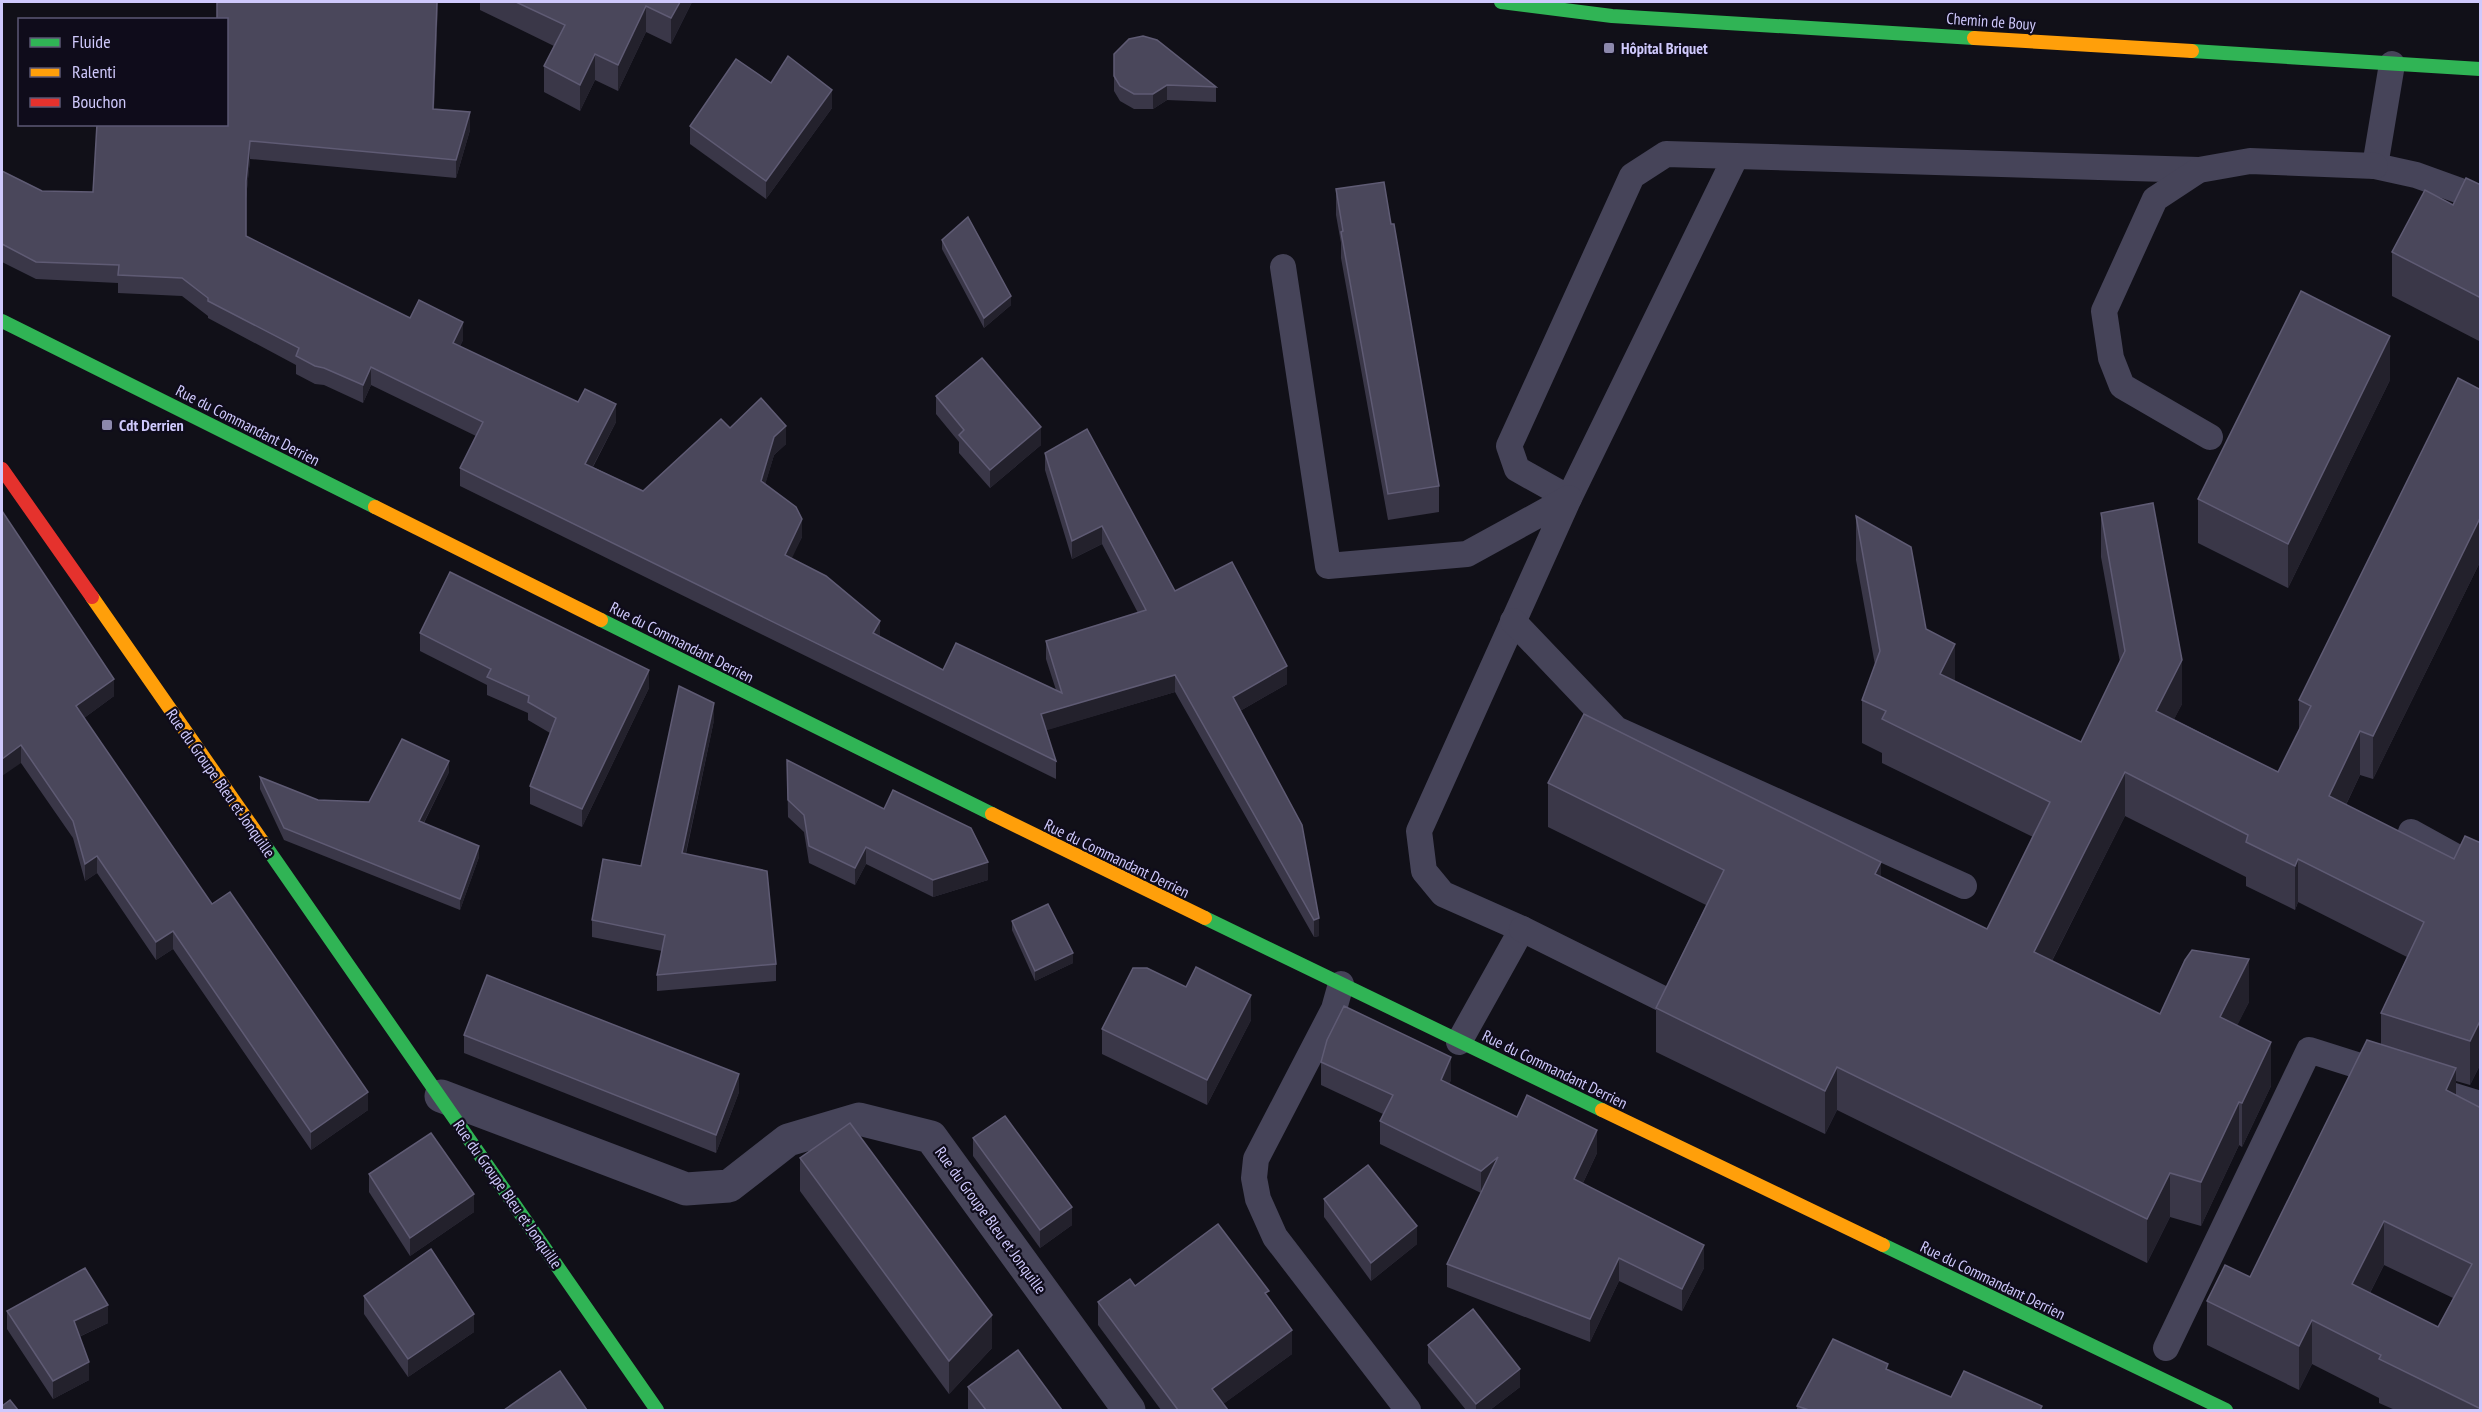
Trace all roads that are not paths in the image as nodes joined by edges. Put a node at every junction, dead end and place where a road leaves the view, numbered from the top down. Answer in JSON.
{"nodes":[{"id":1,"x":1501,"y":2,"type":"edge"},
{"id":2,"x":2392,"y":64,"type":"junction"},
{"id":3,"x":2481,"y":69,"type":"edge"},
{"id":4,"x":1736,"y":156,"type":"junction"},
{"id":5,"x":2375,"y":166,"type":"junction"},
{"id":6,"x":2199,"y":170,"type":"junction"},
{"id":7,"x":2481,"y":198,"type":"edge"},
{"id":8,"x":1283,"y":267,"type":"dead end"},
{"id":9,"x":2,"y":321,"type":"edge"},
{"id":10,"x":2210,"y":437,"type":"dead end"},
{"id":11,"x":2,"y":469,"type":"edge"},
{"id":12,"x":1569,"y":498,"type":"junction"},
{"id":13,"x":1513,"y":621,"type":"junction"},
{"id":14,"x":2410,"y":832,"type":"dead end"},
{"id":15,"x":2481,"y":870,"type":"edge"},
{"id":16,"x":1964,"y":886,"type":"dead end"},
{"id":17,"x":1522,"y":929,"type":"junction"},
{"id":18,"x":1341,"y":984,"type":"junction"},
{"id":19,"x":1661,"y":998,"type":"edge"},
{"id":20,"x":1459,"y":1042,"type":"junction"},
{"id":21,"x":441,"y":1096,"type":"junction"},
{"id":22,"x":2481,"y":1104,"type":"edge"},
{"id":23,"x":2166,"y":1348,"type":"dead end"},
{"id":24,"x":657,"y":1410,"type":"edge"},
{"id":25,"x":1129,"y":1410,"type":"edge"},
{"id":26,"x":1408,"y":1410,"type":"edge"},
{"id":27,"x":2226,"y":1410,"type":"edge"}],
"edges":[{"from":1,"to":2,"type":"main road","name":"Chemin de Bouy"},
{"from":2,"to":3,"type":"main road","name":"Chemin de Bouy"},
{"from":2,"to":5,"type":"lane"},
{"from":4,"to":6,"type":"lane"},
{"from":4,"to":12,"type":"lane"},
{"from":4,"to":12,"type":"lane"},
{"from":5,"to":6,"type":"lane"},
{"from":5,"to":7,"type":"lane"},
{"from":6,"to":10,"type":"lane"},
{"from":8,"to":12,"type":"lane"},
{"from":9,"to":18,"type":"main road","name":"Rue du Commandant Derrien"},
{"from":11,"to":21,"type":"main road","name":"Rue du Groupe Bleu et Jonquille"},
{"from":12,"to":13,"type":"lane"},
{"from":13,"to":16,"type":"lane"},
{"from":13,"to":17,"type":"lane"},
{"from":14,"to":15,"type":"lane"},
{"from":17,"to":19,"type":"lane"},
{"from":17,"to":20,"type":"lane"},
{"from":18,"to":20,"type":"main road","name":"Rue du Commandant Derrien"},
{"from":18,"to":26,"type":"lane"},
{"from":20,"to":27,"type":"main road","name":"Rue du Commandant Derrien"},
{"from":21,"to":24,"type":"main road","name":"Rue du Groupe Bleu et Jonquille"},
{"from":21,"to":25,"type":"street","name":"Rue du Groupe Bleu et Jonquille"},
{"from":22,"to":23,"type":"lane"}]}
